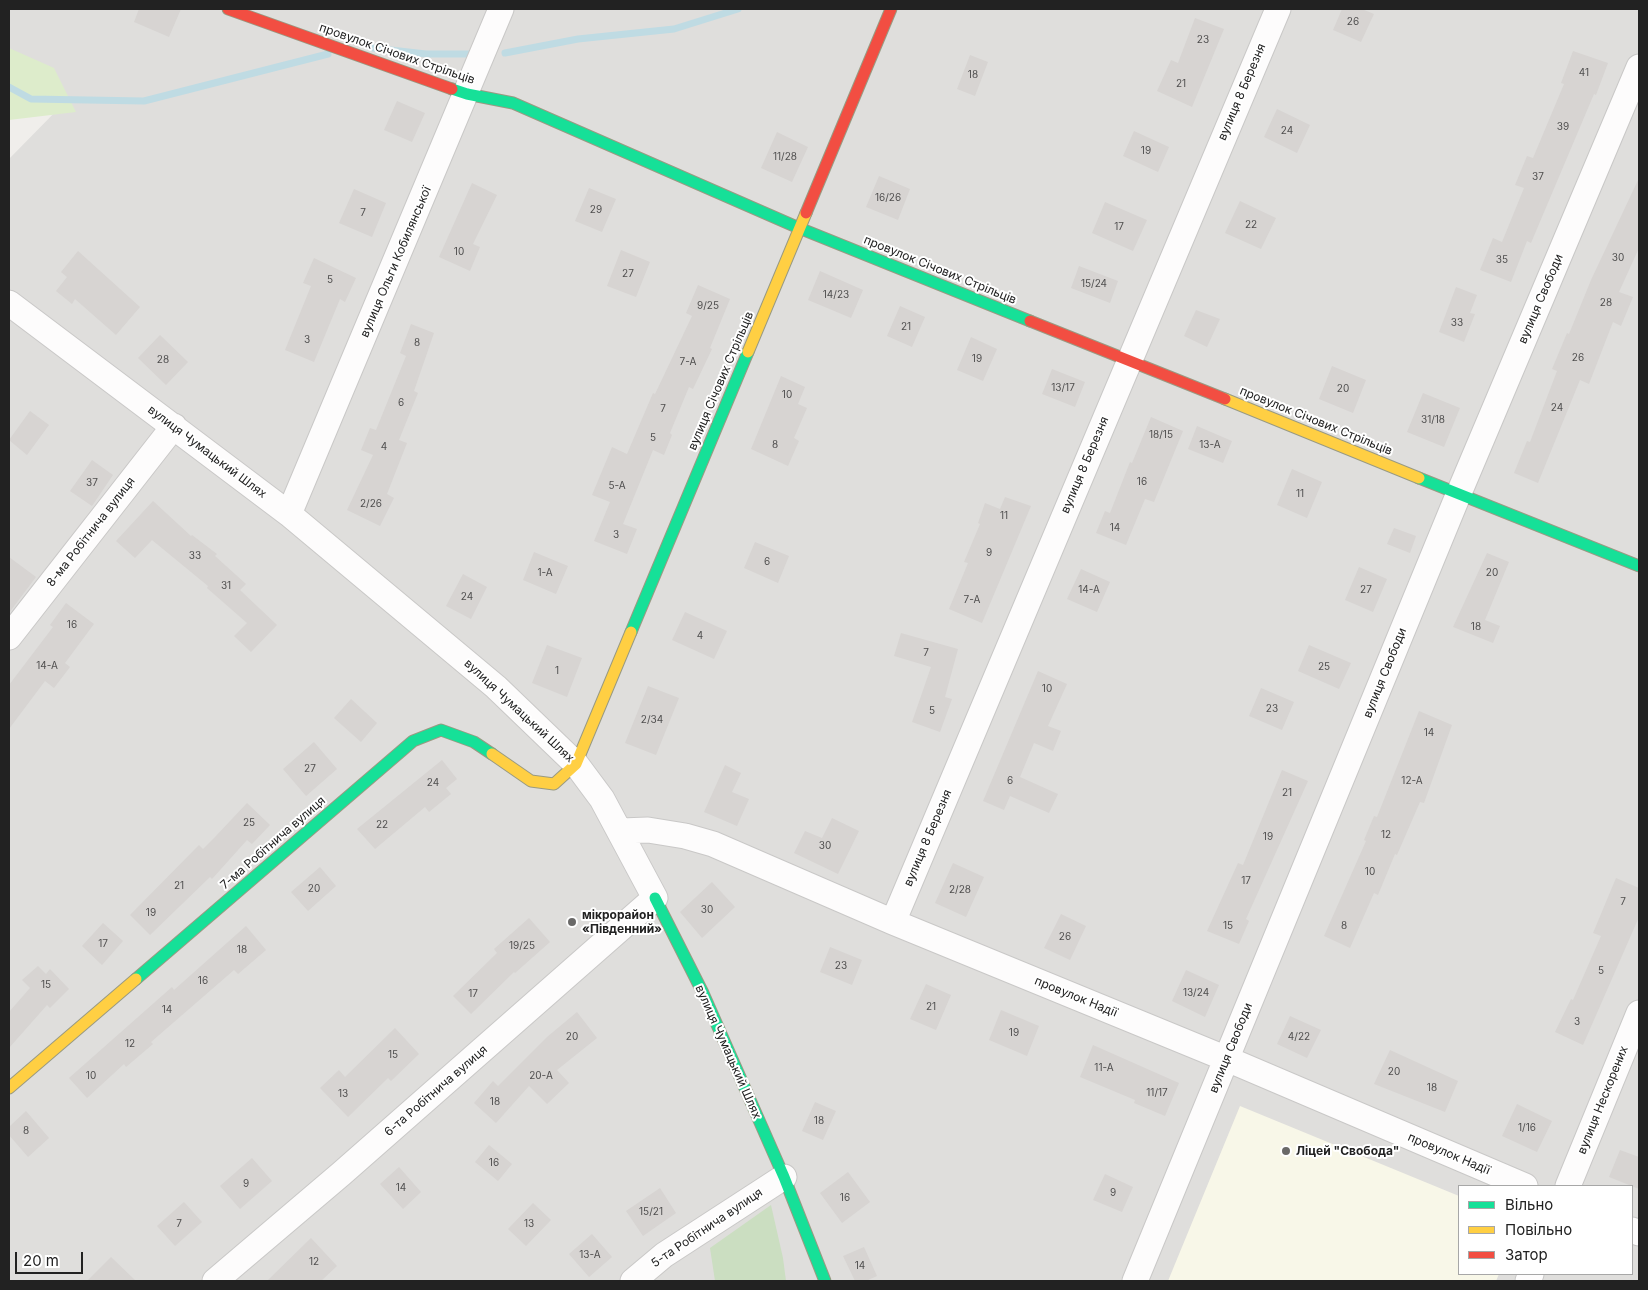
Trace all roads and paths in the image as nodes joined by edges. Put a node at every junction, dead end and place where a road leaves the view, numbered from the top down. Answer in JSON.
{"nodes":[{"id":1,"x":228,"y":9,"type":"edge"},
{"id":2,"x":501,"y":9,"type":"edge"},
{"id":3,"x":891,"y":9,"type":"edge"},
{"id":4,"x":1278,"y":9,"type":"edge"},
{"id":5,"x":1639,"y":67,"type":"edge"},
{"id":6,"x":467,"y":94,"type":"junction"},
{"id":7,"x":799,"y":228,"type":"junction"},
{"id":8,"x":9,"y":302,"type":"edge"},
{"id":9,"x":1128,"y":362,"type":"junction"},
{"id":10,"x":174,"y":426,"type":"junction"},
{"id":11,"x":1459,"y":493,"type":"junction"},
{"id":12,"x":289,"y":514,"type":"junction"},
{"id":13,"x":1639,"y":566,"type":"edge"},
{"id":14,"x":9,"y":637,"type":"edge"},
{"id":15,"x":576,"y":764,"type":"junction"},
{"id":16,"x":621,"y":831,"type":"junction"},
{"id":17,"x":655,"y":898,"type":"junction"},
{"id":18,"x":893,"y":922,"type":"junction"},
{"id":19,"x":1639,"y":1013,"type":"edge"},
{"id":20,"x":1227,"y":1059,"type":"junction"},
{"id":21,"x":9,"y":1088,"type":"edge"},
{"id":22,"x":784,"y":1177,"type":"junction"},
{"id":23,"x":1522,"y":1185,"type":"edge"},
{"id":24,"x":1568,"y":1185,"type":"edge"},
{"id":25,"x":215,"y":1281,"type":"edge"},
{"id":26,"x":632,"y":1281,"type":"edge"},
{"id":27,"x":825,"y":1281,"type":"edge"},
{"id":28,"x":1135,"y":1281,"type":"edge"}],
"edges":[{"from":1,"to":6,"type":"street","name":"провулок Січових Стрільців"},
{"from":2,"to":6,"type":"street","name":"вулиця Ольги Кобилянської"},
{"from":3,"to":7,"type":"street","name":"вулиця Січових Стрільців"},
{"from":4,"to":9,"type":"street","name":"вулиця 8 Березня"},
{"from":5,"to":11,"type":"street","name":"вулиця Свободи"},
{"from":6,"to":7,"type":"street","name":"провулок Січових Стрільців"},
{"from":6,"to":12,"type":"street","name":"вулиця Ольги Кобилянської"},
{"from":7,"to":9,"type":"street","name":"провулок Січових Стрільців"},
{"from":7,"to":15,"type":"street","name":"вулиця Січових Стрільців"},
{"from":8,"to":10,"type":"street","name":"вулиця Чумацький Шлях"},
{"from":9,"to":11,"type":"street","name":"провулок Січових Стрільців"},
{"from":9,"to":18,"type":"street","name":"вулиця 8 Березня"},
{"from":10,"to":12,"type":"street","name":"вулиця Чумацький Шлях"},
{"from":10,"to":14,"type":"street","name":"8-ма Робітнича вулиця"},
{"from":11,"to":13,"type":"street","name":"провулок Січових Стрільців"},
{"from":11,"to":20,"type":"street","name":"вулиця Свободи"},
{"from":12,"to":15,"type":"street","name":"вулиця Чумацький Шлях"},
{"from":15,"to":16,"type":"street","name":"вулиця Чумацький Шлях"},
{"from":15,"to":21,"type":"street","name":"7-ма Робітнича вулиця"},
{"from":16,"to":17,"type":"street","name":"вулиця Чумацький Шлях"},
{"from":16,"to":18,"type":"street","name":"провулок Надії"},
{"from":17,"to":22,"type":"street","name":"вулиця Чумацький Шлях"},
{"from":17,"to":25,"type":"street","name":"6-та Робітнича вулиця"},
{"from":18,"to":20,"type":"street","name":"провулок Надії"},
{"from":19,"to":24,"type":"street","name":"вулиця Нескорених"},
{"from":20,"to":23,"type":"street","name":"провулок Надії"},
{"from":20,"to":28,"type":"street","name":"вулиця Свободи"},
{"from":22,"to":26,"type":"street","name":"5-та Робітнича вулиця"},
{"from":22,"to":27,"type":"street","name":"вулиця Чумацький Шлях"}]}
